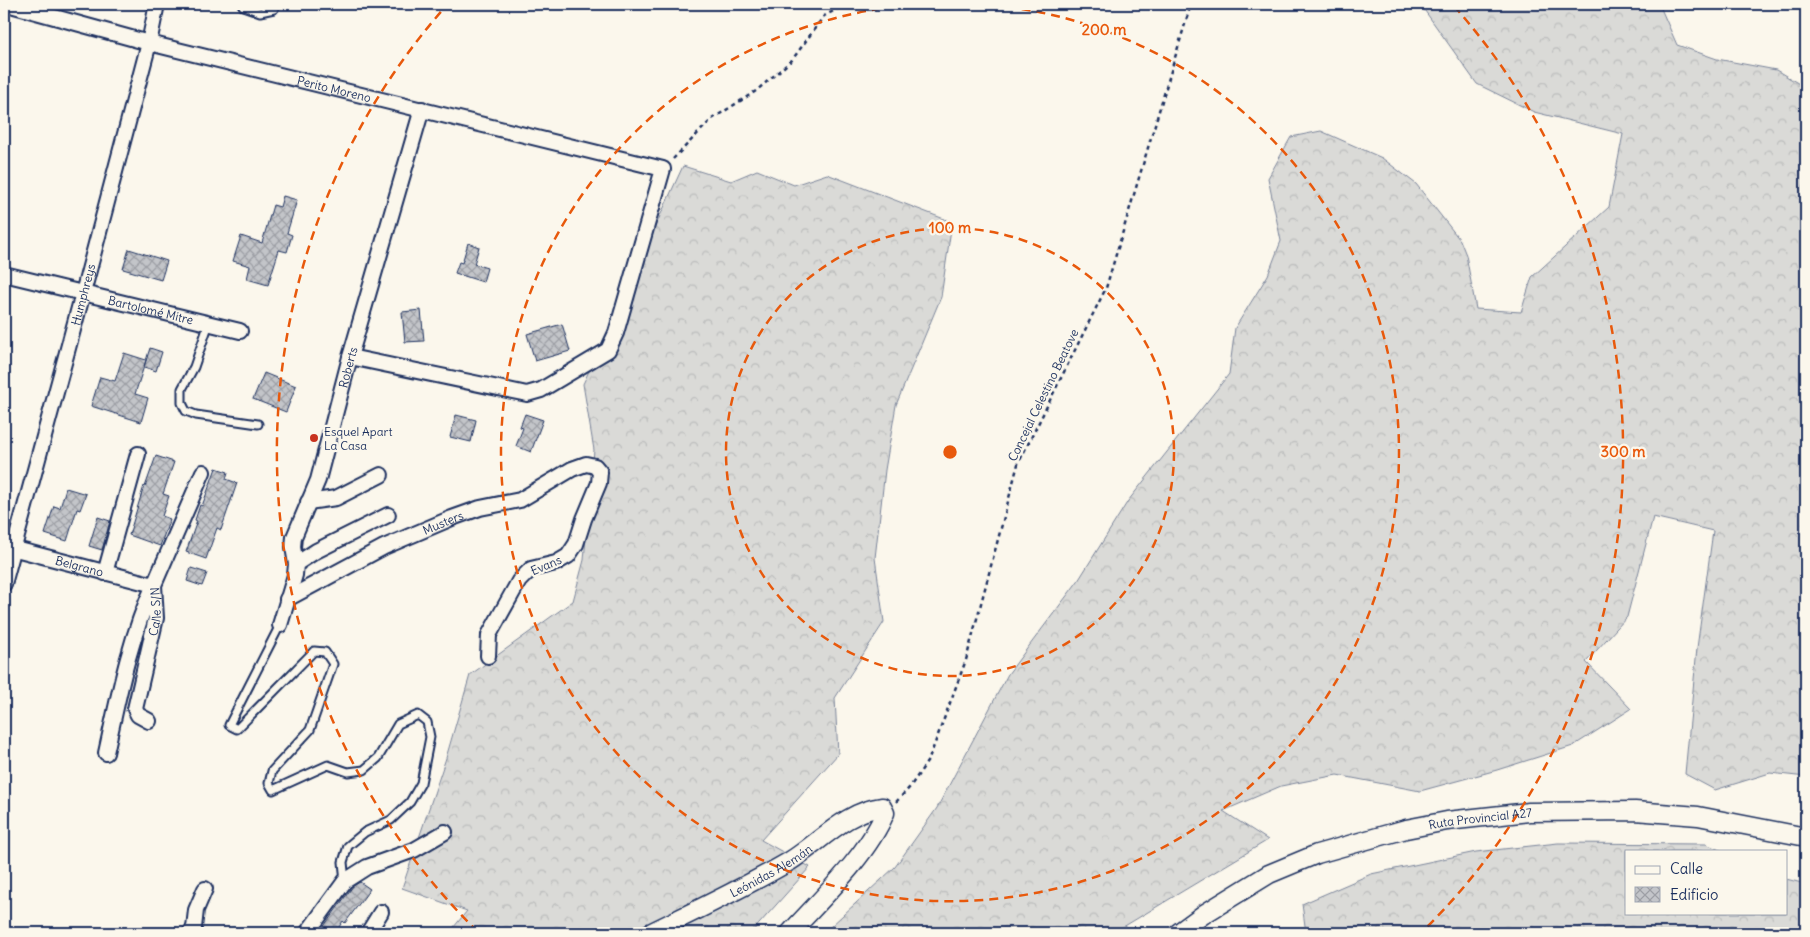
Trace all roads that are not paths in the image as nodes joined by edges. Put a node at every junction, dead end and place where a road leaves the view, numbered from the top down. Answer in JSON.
{"nodes":[{"id":1,"x":7,"y":4,"type":"edge"},
{"id":2,"x":157,"y":4,"type":"edge"},
{"id":3,"x":242,"y":4,"type":"edge"},
{"id":4,"x":276,"y":4,"type":"edge"},
{"id":5,"x":149,"y":43,"type":"junction"},
{"id":6,"x":422,"y":108,"type":"junction"},
{"id":7,"x":4,"y":274,"type":"edge"},
{"id":8,"x":83,"y":293,"type":"junction"},
{"id":9,"x":209,"y":323,"type":"junction"},
{"id":10,"x":240,"y":331,"type":"dead end"},
{"id":11,"x":350,"y":357,"type":"junction"},
{"id":12,"x":258,"y":424,"type":"dead end"},
{"id":13,"x":138,"y":454,"type":"dead end"},
{"id":14,"x":203,"y":472,"type":"dead end"},
{"id":15,"x":600,"y":472,"type":"joint"},
{"id":16,"x":381,"y":475,"type":"dead end"},
{"id":17,"x":308,"y":502,"type":"junction"},
{"id":18,"x":388,"y":515,"type":"dead end"},
{"id":19,"x":9,"y":547,"type":"edge"},
{"id":20,"x":296,"y":564,"type":"junction"},
{"id":21,"x":105,"y":573,"type":"junction"},
{"id":22,"x":4,"y":584,"type":"edge"},
{"id":23,"x":154,"y":585,"type":"junction"},
{"id":24,"x":287,"y":599,"type":"junction"},
{"id":25,"x":280,"y":625,"type":"joint"},
{"id":26,"x":488,"y":656,"type":"dead end"},
{"id":27,"x":149,"y":721,"type":"dead end"},
{"id":28,"x":106,"y":753,"type":"dead end"},
{"id":29,"x":445,"y":832,"type":"dead end"},
{"id":30,"x":1806,"y":837,"type":"edge"},
{"id":31,"x":345,"y":881,"type":"junction"},
{"id":32,"x":205,"y":889,"type":"dead end"},
{"id":33,"x":380,"y":912,"type":"dead end"},
{"id":34,"x":190,"y":933,"type":"edge"},
{"id":35,"x":307,"y":933,"type":"edge"},
{"id":36,"x":368,"y":933,"type":"edge"},
{"id":37,"x":650,"y":933,"type":"edge"},
{"id":38,"x":790,"y":933,"type":"edge"},
{"id":39,"x":1178,"y":933,"type":"edge"}],
"edges":[{"from":1,"to":5,"type":"street","name":"Perito Moreno"},
{"from":2,"to":5,"type":"street","name":"Humphreys"},
{"from":3,"to":4,"type":"lane"},
{"from":5,"to":6,"type":"street","name":"Perito Moreno"},
{"from":5,"to":8,"type":"street","name":"Humphreys"},
{"from":6,"to":11,"type":"street","name":"Roberts"},
{"from":6,"to":11,"type":"street","name":"Perito Moreno"},
{"from":7,"to":8,"type":"street","name":"Bartolomé Mitre"},
{"from":8,"to":9,"type":"street","name":"Bartolomé Mitre"},
{"from":8,"to":19,"type":"street","name":"Humphreys"},
{"from":9,"to":10,"type":"street","name":"Bartolomé Mitre"},
{"from":9,"to":12,"type":"lane"},
{"from":11,"to":17,"type":"street","name":"Roberts"},
{"from":13,"to":21,"type":"street"},
{"from":14,"to":23,"type":"street","name":"Calle S/N"},
{"from":15,"to":24,"type":"street","name":"Musters"},
{"from":15,"to":26,"type":"street","name":"Evans"},
{"from":16,"to":17,"type":"street"},
{"from":17,"to":20,"type":"street","name":"Roberts"},
{"from":18,"to":20,"type":"street"},
{"from":19,"to":21,"type":"street","name":"Belgrano"},
{"from":19,"to":22,"type":"street","name":"Humphreys"},
{"from":20,"to":24,"type":"street","name":"Roberts"},
{"from":21,"to":23,"type":"street","name":"Belgrano"},
{"from":23,"to":27,"type":"street","name":"Calle S/N"},
{"from":23,"to":28,"type":"street"},
{"from":24,"to":25,"type":"street","name":"Roberts"},
{"from":25,"to":31,"type":"lane"},
{"from":29,"to":31,"type":"street"},
{"from":30,"to":39,"type":"street","name":"Ruta Provincial A27"},
{"from":31,"to":35,"type":"street"},
{"from":32,"to":34,"type":"street"},
{"from":33,"to":36,"type":"street"},
{"from":37,"to":38,"type":"street","name":"Leónidas Alemán"}]}
